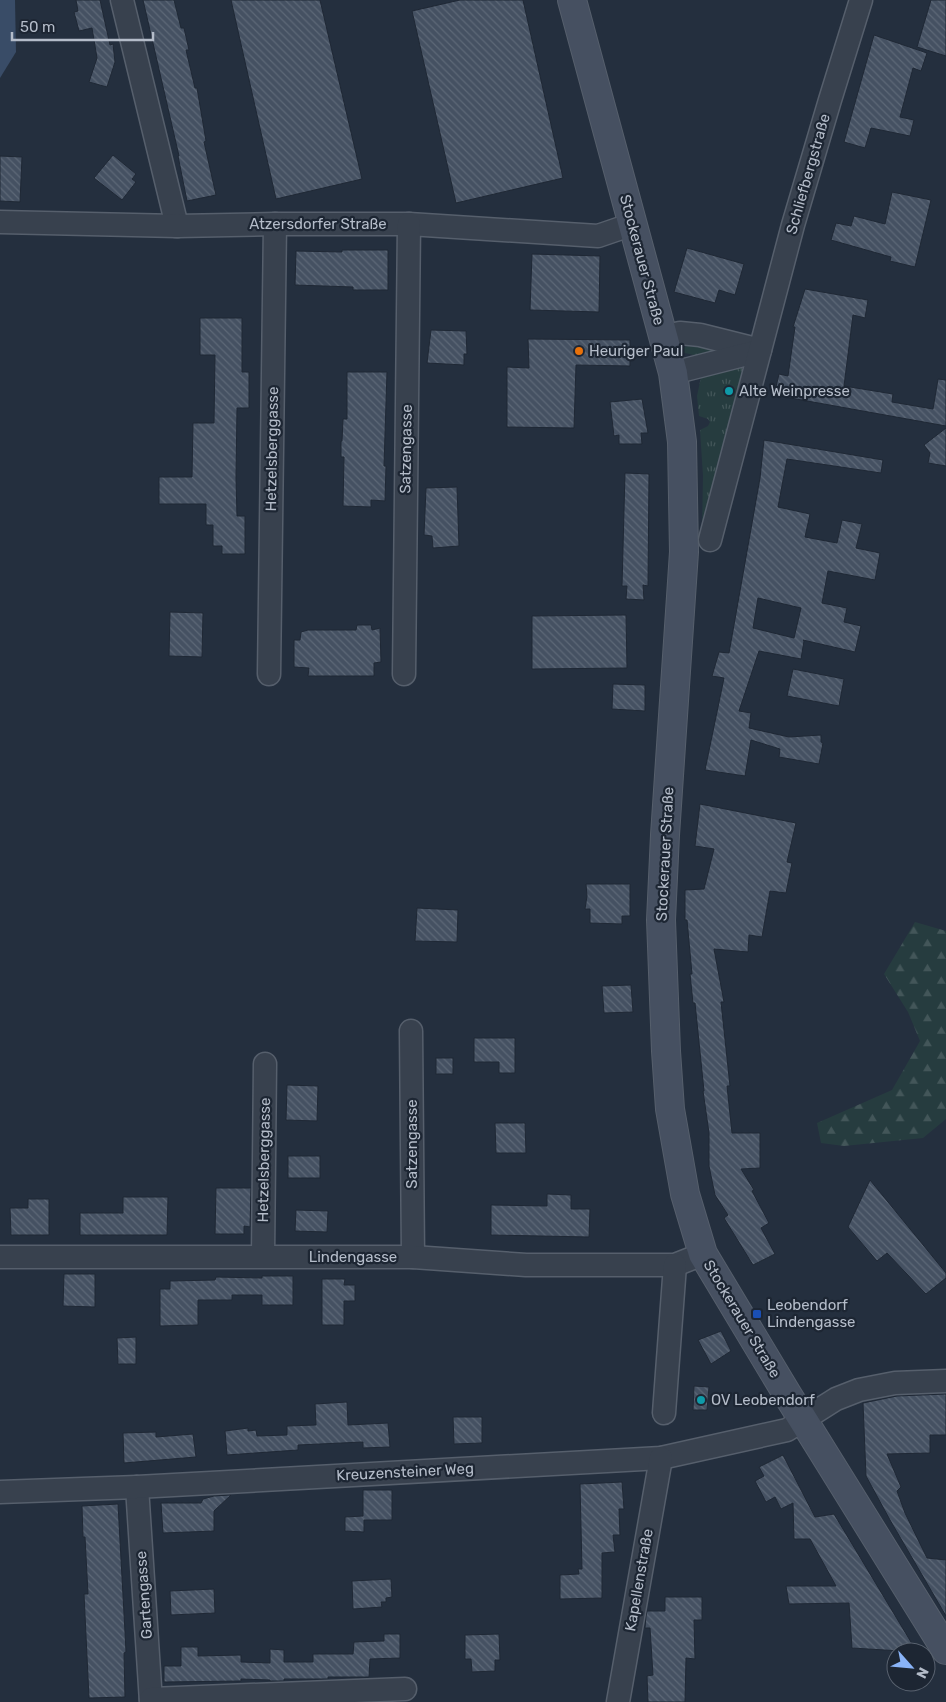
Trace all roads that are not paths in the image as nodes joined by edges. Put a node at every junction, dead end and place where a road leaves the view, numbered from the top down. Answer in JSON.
{"nodes":[{"id":1,"x":122,"y":0,"type":"edge"},
{"id":2,"x":572,"y":0,"type":"edge"},
{"id":3,"x":862,"y":0,"type":"edge"},
{"id":4,"x":0,"y":222,"type":"edge"},
{"id":5,"x":276,"y":224,"type":"junction"},
{"id":6,"x":409,"y":224,"type":"junction"},
{"id":7,"x":634,"y":224,"type":"junction"},
{"id":8,"x":177,"y":226,"type":"junction"},
{"id":9,"x":663,"y":337,"type":"junction"},
{"id":10,"x":760,"y":350,"type":"junction"},
{"id":11,"x":673,"y":373,"type":"junction"},
{"id":12,"x":710,"y":540,"type":"dead end"},
{"id":13,"x":269,"y":674,"type":"dead end"},
{"id":14,"x":404,"y":674,"type":"dead end"},
{"id":15,"x":411,"y":1031,"type":"dead end"},
{"id":16,"x":265,"y":1064,"type":"dead end"},
{"id":17,"x":703,"y":1254,"type":"junction"},
{"id":18,"x":263,"y":1256,"type":"junction"},
{"id":19,"x":0,"y":1257,"type":"edge"},
{"id":20,"x":413,"y":1258,"type":"junction"},
{"id":21,"x":675,"y":1265,"type":"junction"},
{"id":22,"x":946,"y":1382,"type":"edge"},
{"id":23,"x":664,"y":1413,"type":"dead end"},
{"id":24,"x":803,"y":1420,"type":"junction"},
{"id":25,"x":661,"y":1458,"type":"junction"},
{"id":26,"x":136,"y":1487,"type":"junction"},
{"id":27,"x":0,"y":1492,"type":"edge"},
{"id":28,"x":946,"y":1650,"type":"edge"},
{"id":29,"x":405,"y":1689,"type":"dead end"},
{"id":30,"x":151,"y":1701,"type":"edge"},
{"id":31,"x":618,"y":1702,"type":"edge"}],
"edges":[{"from":1,"to":8,"type":"street"},
{"from":2,"to":7,"type":"street","name":"Stockerauer Straße"},
{"from":3,"to":10,"type":"street","name":"Schliefbergstraße"},
{"from":4,"to":8,"type":"street","name":"Atzersdorfer Straße"},
{"from":5,"to":6,"type":"street","name":"Atzersdorfer Straße"},
{"from":5,"to":8,"type":"street","name":"Atzersdorfer Straße"},
{"from":5,"to":13,"type":"street","name":"Hetzelsberggasse"},
{"from":6,"to":7,"type":"street","name":"Atzersdorfer Straße"},
{"from":6,"to":14,"type":"street","name":"Satzengasse"},
{"from":7,"to":9,"type":"street","name":"Stockerauer Straße"},
{"from":9,"to":10,"type":"street"},
{"from":9,"to":11,"type":"street","name":"Stockerauer Straße"},
{"from":10,"to":11,"type":"street"},
{"from":10,"to":12,"type":"street","name":"Schliefbergstraße"},
{"from":11,"to":17,"type":"street","name":"Stockerauer Straße"},
{"from":15,"to":20,"type":"street","name":"Satzengasse"},
{"from":16,"to":18,"type":"street","name":"Hetzelsberggasse"},
{"from":17,"to":21,"type":"street","name":"Lindengasse"},
{"from":17,"to":24,"type":"street","name":"Stockerauer Straße"},
{"from":18,"to":19,"type":"street","name":"Lindengasse"},
{"from":18,"to":20,"type":"street","name":"Lindengasse"},
{"from":20,"to":21,"type":"street","name":"Lindengasse"},
{"from":21,"to":23,"type":"street"},
{"from":22,"to":24,"type":"street","name":"Kreuzensteiner Weg"},
{"from":24,"to":25,"type":"street","name":"Kreuzensteiner Weg"},
{"from":24,"to":28,"type":"street","name":"Stockerauer Straße"},
{"from":25,"to":26,"type":"street","name":"Kreuzensteiner Weg"},
{"from":25,"to":31,"type":"street","name":"Kapellenstraße"},
{"from":26,"to":27,"type":"street","name":"Kreuzensteiner Weg"},
{"from":26,"to":30,"type":"street","name":"Gartengasse"},
{"from":29,"to":30,"type":"street"}]}
